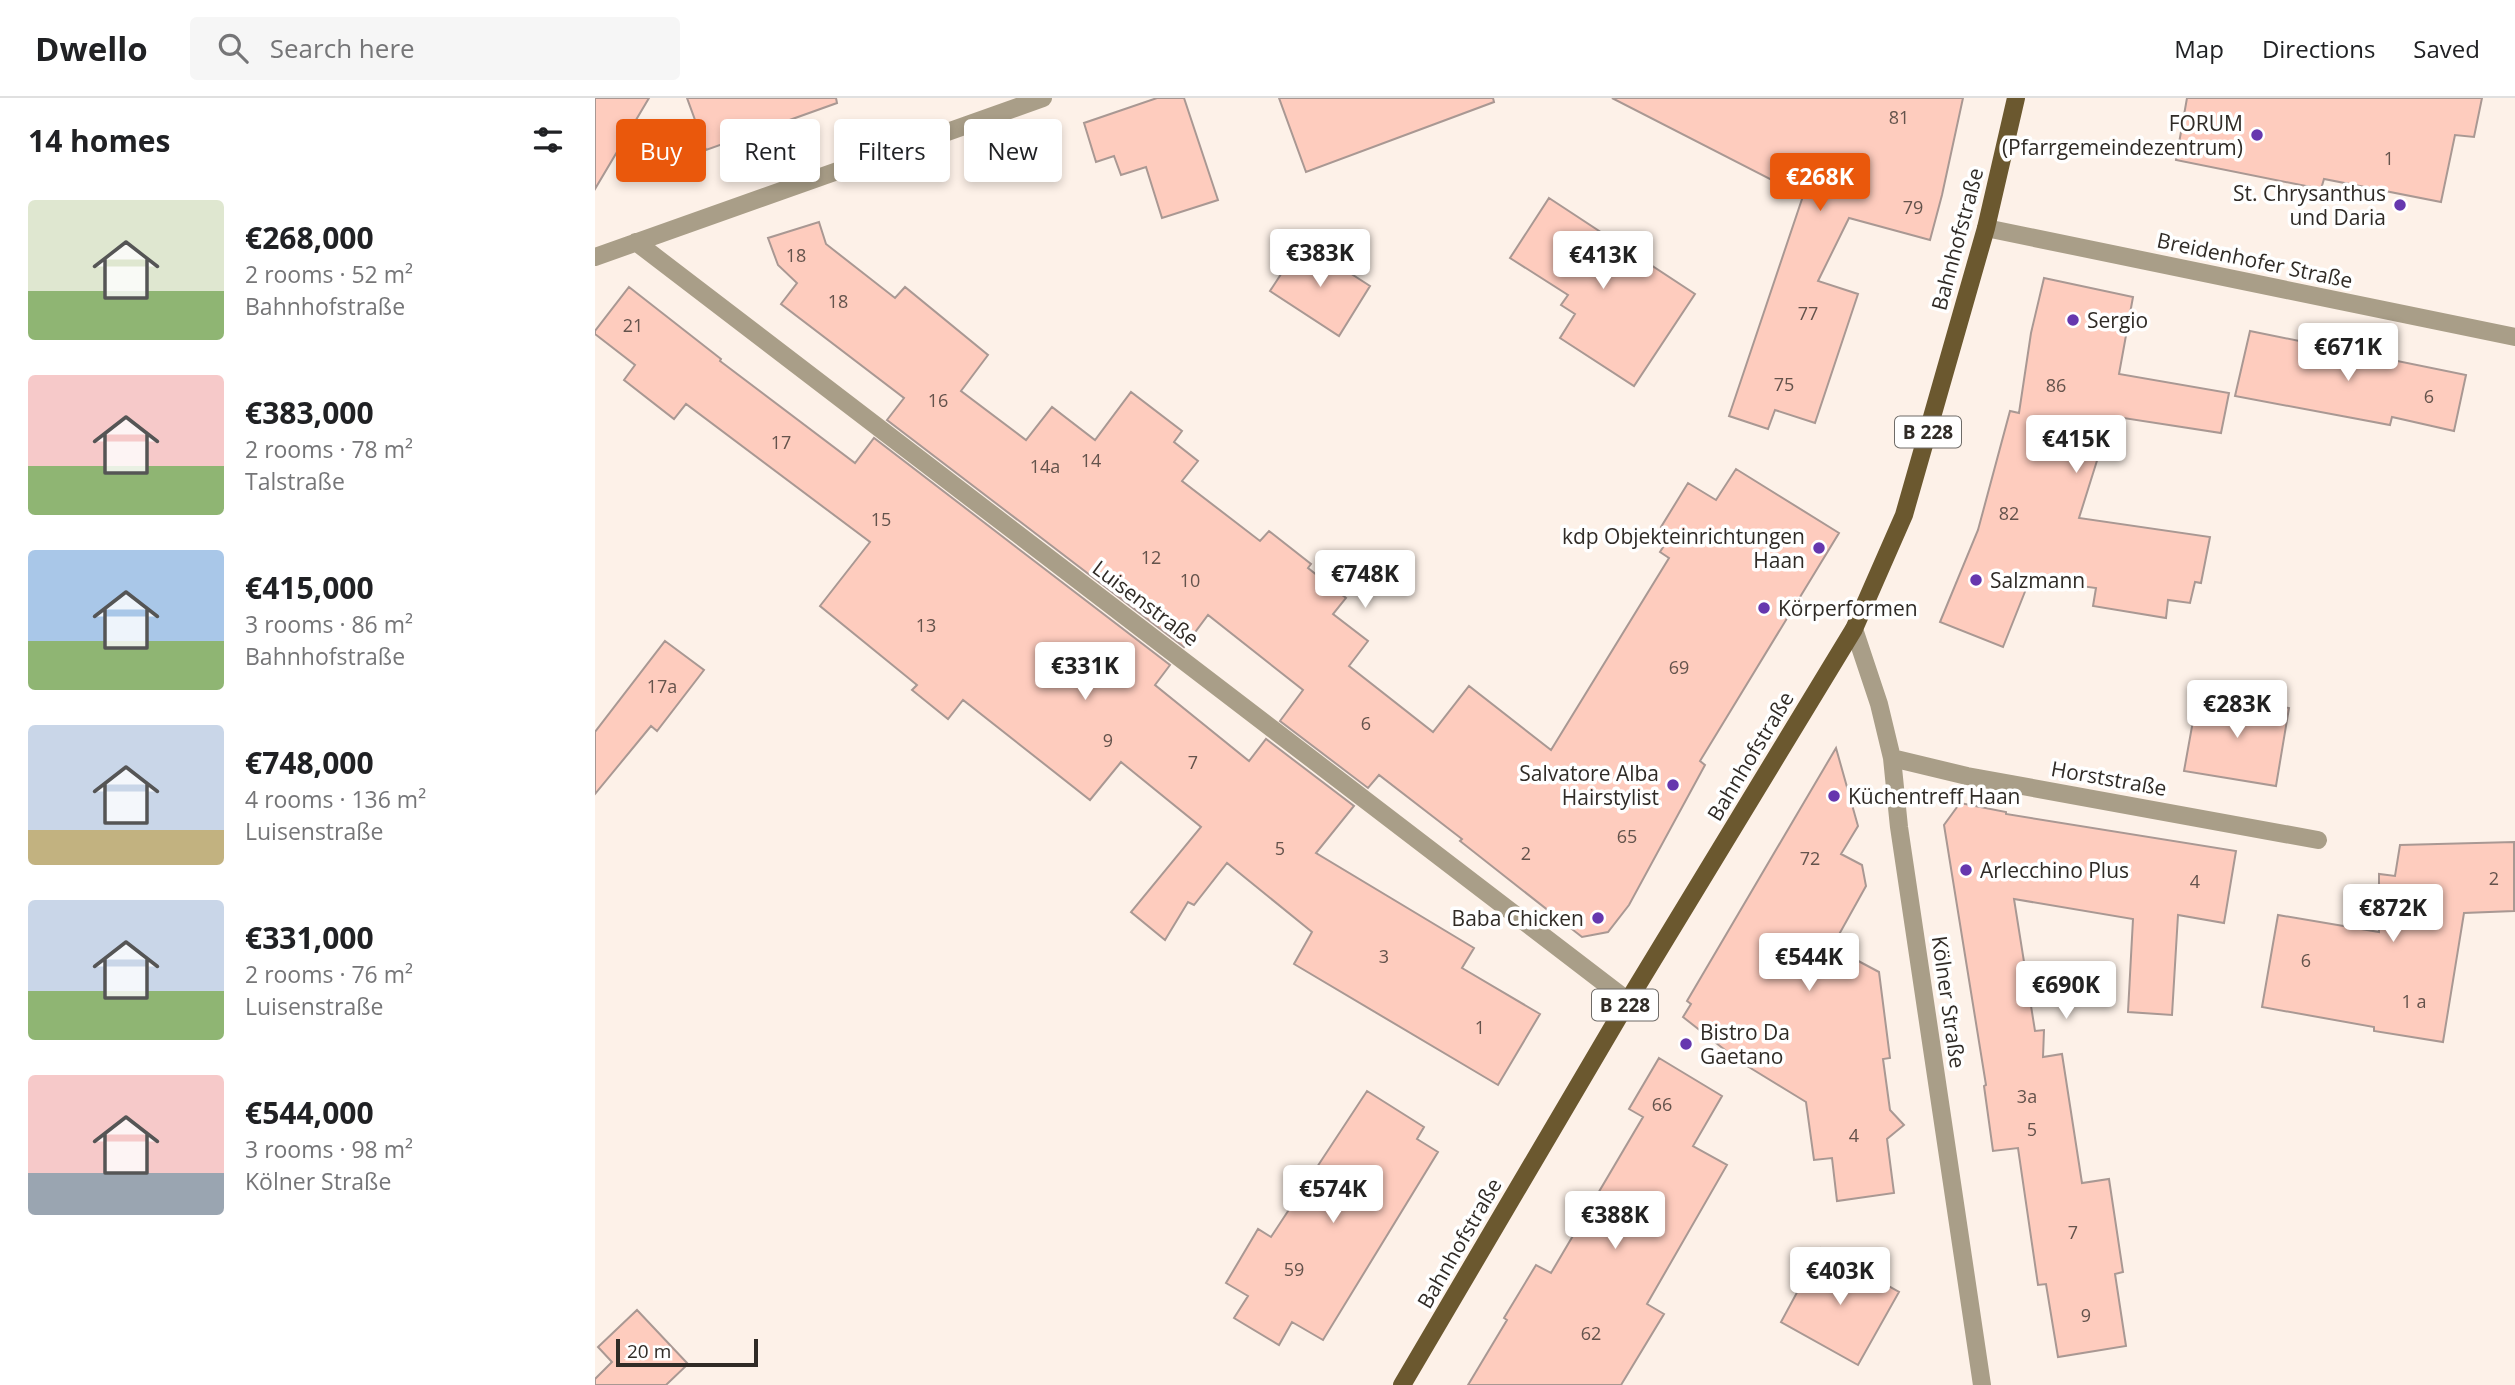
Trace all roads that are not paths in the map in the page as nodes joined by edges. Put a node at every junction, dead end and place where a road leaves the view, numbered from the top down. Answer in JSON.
{"nodes":[{"id":1,"x":1043,"y":98,"type":"edge"},
{"id":2,"x":2016,"y":98,"type":"edge"},
{"id":3,"x":1986,"y":228,"type":"junction"},
{"id":4,"x":595,"y":238,"type":"edge"},
{"id":5,"x":636,"y":242,"type":"junction"},
{"id":6,"x":601,"y":254,"type":"edge"},
{"id":7,"x":2515,"y":337,"type":"edge"},
{"id":8,"x":1854,"y":629,"type":"junction"},
{"id":9,"x":1892,"y":758,"type":"junction"},
{"id":10,"x":2318,"y":839,"type":"dead end"},
{"id":11,"x":1627,"y":1001,"type":"junction"},
{"id":12,"x":1402,"y":1385,"type":"edge"},
{"id":13,"x":1982,"y":1385,"type":"edge"}],
"edges":[{"from":1,"to":5,"type":"street"},
{"from":2,"to":3,"type":"main road","name":"Bahnhofstraße","number":"B 228"},
{"from":3,"to":7,"type":"street","name":"Breidenhofer Straße"},
{"from":3,"to":8,"type":"main road","name":"Bahnhofstraße","number":"B 228"},
{"from":4,"to":6,"type":"street"},
{"from":5,"to":6,"type":"street"},
{"from":5,"to":11,"type":"street","name":"Luisenstraße"},
{"from":8,"to":9,"type":"street","name":"Kölner Straße"},
{"from":8,"to":11,"type":"main road","name":"Bahnhofstraße","number":"B 228"},
{"from":9,"to":10,"type":"street","name":"Horststraße"},
{"from":9,"to":13,"type":"street","name":"Kölner Straße"},
{"from":11,"to":12,"type":"main road","name":"Bahnhofstraße","number":"B 228"}]}
